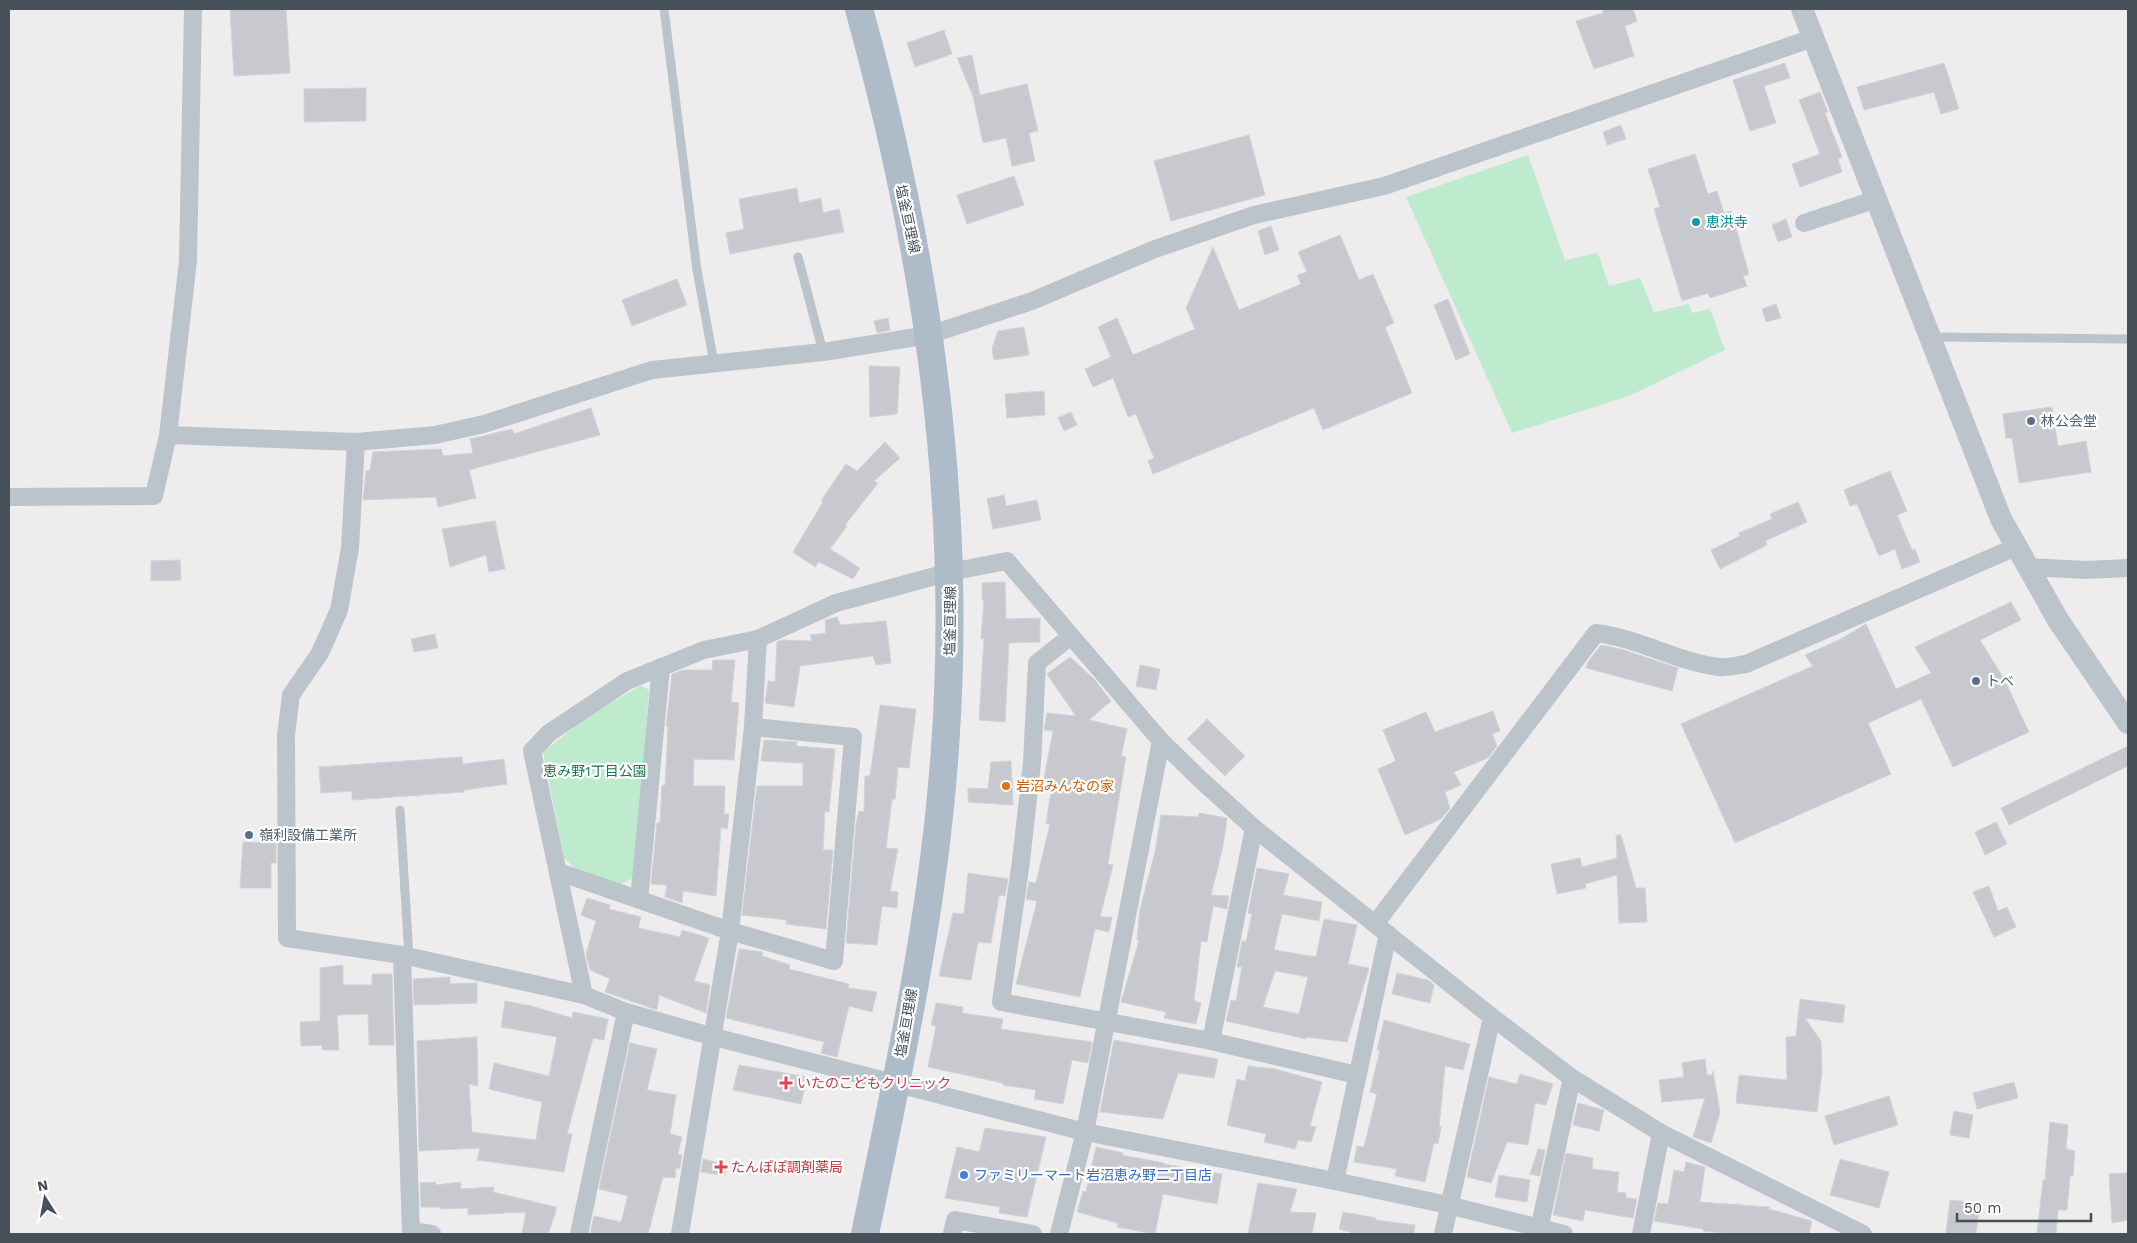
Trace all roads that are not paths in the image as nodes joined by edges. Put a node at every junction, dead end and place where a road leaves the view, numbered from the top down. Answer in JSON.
{"nodes":[{"id":1,"x":193,"y":9,"type":"edge"},
{"id":2,"x":664,"y":9,"type":"edge"},
{"id":3,"x":859,"y":9,"type":"edge"},
{"id":4,"x":1802,"y":9,"type":"edge"},
{"id":5,"x":1813,"y":38,"type":"junction"},
{"id":6,"x":1877,"y":199,"type":"junction"},
{"id":7,"x":1804,"y":223,"type":"dead end"},
{"id":8,"x":798,"y":257,"type":"dead end"},
{"id":9,"x":929,"y":336,"type":"junction"},
{"id":10,"x":1930,"y":337,"type":"junction"},
{"id":11,"x":2128,"y":339,"type":"edge"},
{"id":12,"x":823,"y":352,"type":"junction"},
{"id":13,"x":714,"y":363,"type":"junction"},
{"id":14,"x":168,"y":435,"type":"junction"},
{"id":15,"x":356,"y":442,"type":"junction"},
{"id":16,"x":9,"y":497,"type":"edge"},
{"id":17,"x":2016,"y":547,"type":"junction"},
{"id":18,"x":2026,"y":567,"type":"junction"},
{"id":19,"x":2128,"y":568,"type":"edge"},
{"id":20,"x":950,"y":572,"type":"junction"},
{"id":21,"x":1072,"y":636,"type":"junction"},
{"id":22,"x":758,"y":639,"type":"junction"},
{"id":23,"x":662,"y":667,"type":"junction"},
{"id":24,"x":2128,"y":723,"type":"edge"},
{"id":25,"x":753,"y":727,"type":"junction"},
{"id":26,"x":1161,"y":741,"type":"junction"},
{"id":27,"x":400,"y":810,"type":"dead end"},
{"id":28,"x":1254,"y":828,"type":"junction"},
{"id":29,"x":559,"y":872,"type":"junction"},
{"id":30,"x":639,"y":900,"type":"junction"},
{"id":31,"x":1382,"y":929,"type":"junction"},
{"id":32,"x":730,"y":931,"type":"junction"},
{"id":33,"x":406,"y":956,"type":"junction"},
{"id":34,"x":584,"y":995,"type":"junction"},
{"id":35,"x":626,"y":1012,"type":"junction"},
{"id":36,"x":1492,"y":1017,"type":"junction"},
{"id":37,"x":1105,"y":1020,"type":"junction"},
{"id":38,"x":714,"y":1037,"type":"junction"},
{"id":39,"x":1211,"y":1041,"type":"junction"},
{"id":40,"x":1357,"y":1075,"type":"junction"},
{"id":41,"x":1572,"y":1078,"type":"junction"},
{"id":42,"x":896,"y":1083,"type":"junction"},
{"id":43,"x":1085,"y":1132,"type":"junction"},
{"id":44,"x":1661,"y":1133,"type":"junction"},
{"id":45,"x":1335,"y":1180,"type":"junction"},
{"id":46,"x":1448,"y":1205,"type":"junction"},
{"id":47,"x":411,"y":1232,"type":"edge"},
{"id":48,"x":1539,"y":1232,"type":"edge"},
{"id":49,"x":432,"y":1234,"type":"edge"},
{"id":50,"x":579,"y":1234,"type":"edge"},
{"id":51,"x":680,"y":1234,"type":"edge"},
{"id":52,"x":865,"y":1234,"type":"edge"},
{"id":53,"x":952,"y":1234,"type":"edge"},
{"id":54,"x":1033,"y":1234,"type":"edge"},
{"id":55,"x":1059,"y":1234,"type":"edge"},
{"id":56,"x":1443,"y":1234,"type":"edge"},
{"id":57,"x":1564,"y":1234,"type":"edge"},
{"id":58,"x":1642,"y":1234,"type":"edge"},
{"id":59,"x":1863,"y":1234,"type":"edge"}],
"edges":[{"from":1,"to":14,"type":"street"},
{"from":2,"to":13,"type":"lane"},
{"from":3,"to":9,"type":"main road","name":"塩釜亘理線"},
{"from":4,"to":5,"type":"street"},
{"from":5,"to":6,"type":"street"},
{"from":5,"to":9,"type":"street"},
{"from":6,"to":7,"type":"street"},
{"from":6,"to":10,"type":"street"},
{"from":8,"to":12,"type":"lane"},
{"from":9,"to":12,"type":"street"},
{"from":9,"to":20,"type":"main road","name":"塩釜亘理線"},
{"from":10,"to":11,"type":"lane"},
{"from":10,"to":17,"type":"street"},
{"from":12,"to":13,"type":"street"},
{"from":13,"to":15,"type":"street"},
{"from":14,"to":15,"type":"street"},
{"from":14,"to":16,"type":"street"},
{"from":15,"to":33,"type":"street"},
{"from":17,"to":18,"type":"street"},
{"from":17,"to":31,"type":"street"},
{"from":18,"to":19,"type":"street"},
{"from":18,"to":24,"type":"street"},
{"from":20,"to":21,"type":"street"},
{"from":20,"to":22,"type":"street"},
{"from":20,"to":42,"type":"main road","name":"塩釜亘理線"},
{"from":21,"to":26,"type":"street"},
{"from":21,"to":37,"type":"street"},
{"from":22,"to":23,"type":"street"},
{"from":22,"to":25,"type":"street"},
{"from":23,"to":29,"type":"street"},
{"from":23,"to":30,"type":"street"},
{"from":25,"to":32,"type":"street"},
{"from":25,"to":32,"type":"street"},
{"from":26,"to":28,"type":"street"},
{"from":26,"to":37,"type":"street"},
{"from":27,"to":33,"type":"lane"},
{"from":28,"to":31,"type":"street"},
{"from":28,"to":39,"type":"street"},
{"from":29,"to":30,"type":"street"},
{"from":29,"to":34,"type":"street"},
{"from":30,"to":32,"type":"street"},
{"from":31,"to":36,"type":"street"},
{"from":31,"to":40,"type":"street"},
{"from":32,"to":38,"type":"street"},
{"from":33,"to":34,"type":"street"},
{"from":33,"to":47,"type":"street"},
{"from":34,"to":35,"type":"street"},
{"from":35,"to":38,"type":"street"},
{"from":35,"to":50,"type":"street"},
{"from":36,"to":41,"type":"street"},
{"from":36,"to":46,"type":"street"},
{"from":37,"to":39,"type":"street"},
{"from":37,"to":43,"type":"street"},
{"from":38,"to":42,"type":"street"},
{"from":38,"to":51,"type":"street"},
{"from":39,"to":40,"type":"street"},
{"from":40,"to":45,"type":"street"},
{"from":41,"to":44,"type":"street"},
{"from":41,"to":48,"type":"street"},
{"from":42,"to":43,"type":"street"},
{"from":42,"to":52,"type":"main road","name":"塩釜亘理線"},
{"from":43,"to":45,"type":"street"},
{"from":43,"to":55,"type":"street"},
{"from":44,"to":58,"type":"street"},
{"from":44,"to":59,"type":"street"},
{"from":45,"to":46,"type":"street"},
{"from":46,"to":48,"type":"street"},
{"from":46,"to":56,"type":"street"},
{"from":47,"to":49,"type":"street"},
{"from":48,"to":57,"type":"street"},
{"from":53,"to":54,"type":"street"}]}
